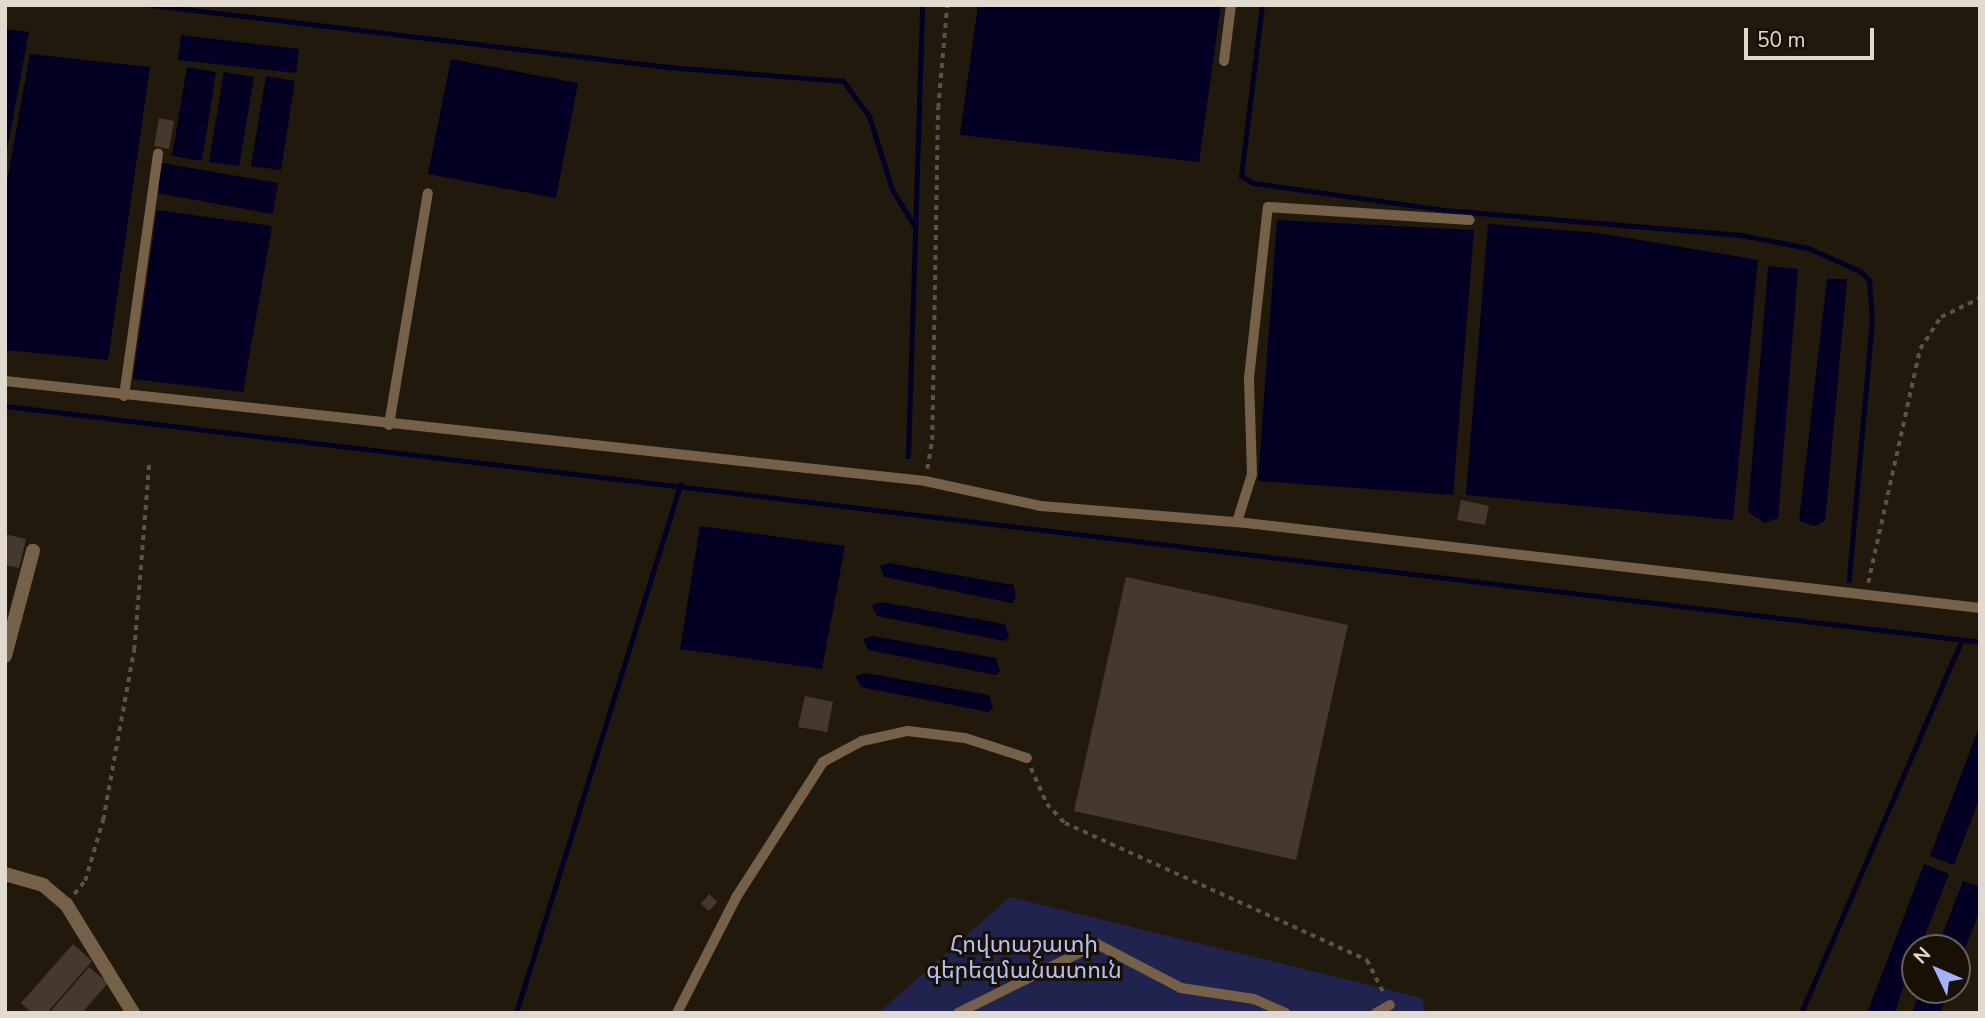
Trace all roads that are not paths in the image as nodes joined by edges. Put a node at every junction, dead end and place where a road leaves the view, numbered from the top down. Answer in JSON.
{"nodes":[{"id":1,"x":1231,"y":5,"type":"edge"},
{"id":2,"x":1224,"y":61,"type":"dead end"},
{"id":3,"x":158,"y":153,"type":"dead end"},
{"id":4,"x":428,"y":193,"type":"dead end"},
{"id":5,"x":1470,"y":220,"type":"dead end"},
{"id":6,"x":5,"y":381,"type":"edge"},
{"id":7,"x":124,"y":396,"type":"junction"},
{"id":8,"x":388,"y":425,"type":"junction"},
{"id":9,"x":1237,"y":522,"type":"junction"},
{"id":10,"x":33,"y":551,"type":"dead end"},
{"id":11,"x":1980,"y":608,"type":"edge"},
{"id":12,"x":5,"y":656,"type":"edge"},
{"id":13,"x":1027,"y":758,"type":"road end"},
{"id":14,"x":5,"y":874,"type":"edge"},
{"id":15,"x":1390,"y":1005,"type":"road end"},
{"id":16,"x":133,"y":1013,"type":"edge"},
{"id":17,"x":677,"y":1013,"type":"edge"},
{"id":18,"x":958,"y":1013,"type":"edge"},
{"id":19,"x":1285,"y":1013,"type":"edge"},
{"id":20,"x":1376,"y":1013,"type":"edge"}],
"edges":[{"from":1,"to":2,"type":"lane"},
{"from":3,"to":7,"type":"lane"},
{"from":4,"to":8,"type":"lane"},
{"from":5,"to":9,"type":"lane"},
{"from":6,"to":7,"type":"lane"},
{"from":7,"to":8,"type":"lane"},
{"from":8,"to":9,"type":"lane"},
{"from":9,"to":11,"type":"lane"},
{"from":10,"to":12,"type":"street"},
{"from":13,"to":17,"type":"lane"},
{"from":14,"to":16,"type":"street"},
{"from":15,"to":20,"type":"lane"},
{"from":18,"to":19,"type":"lane"}]}
